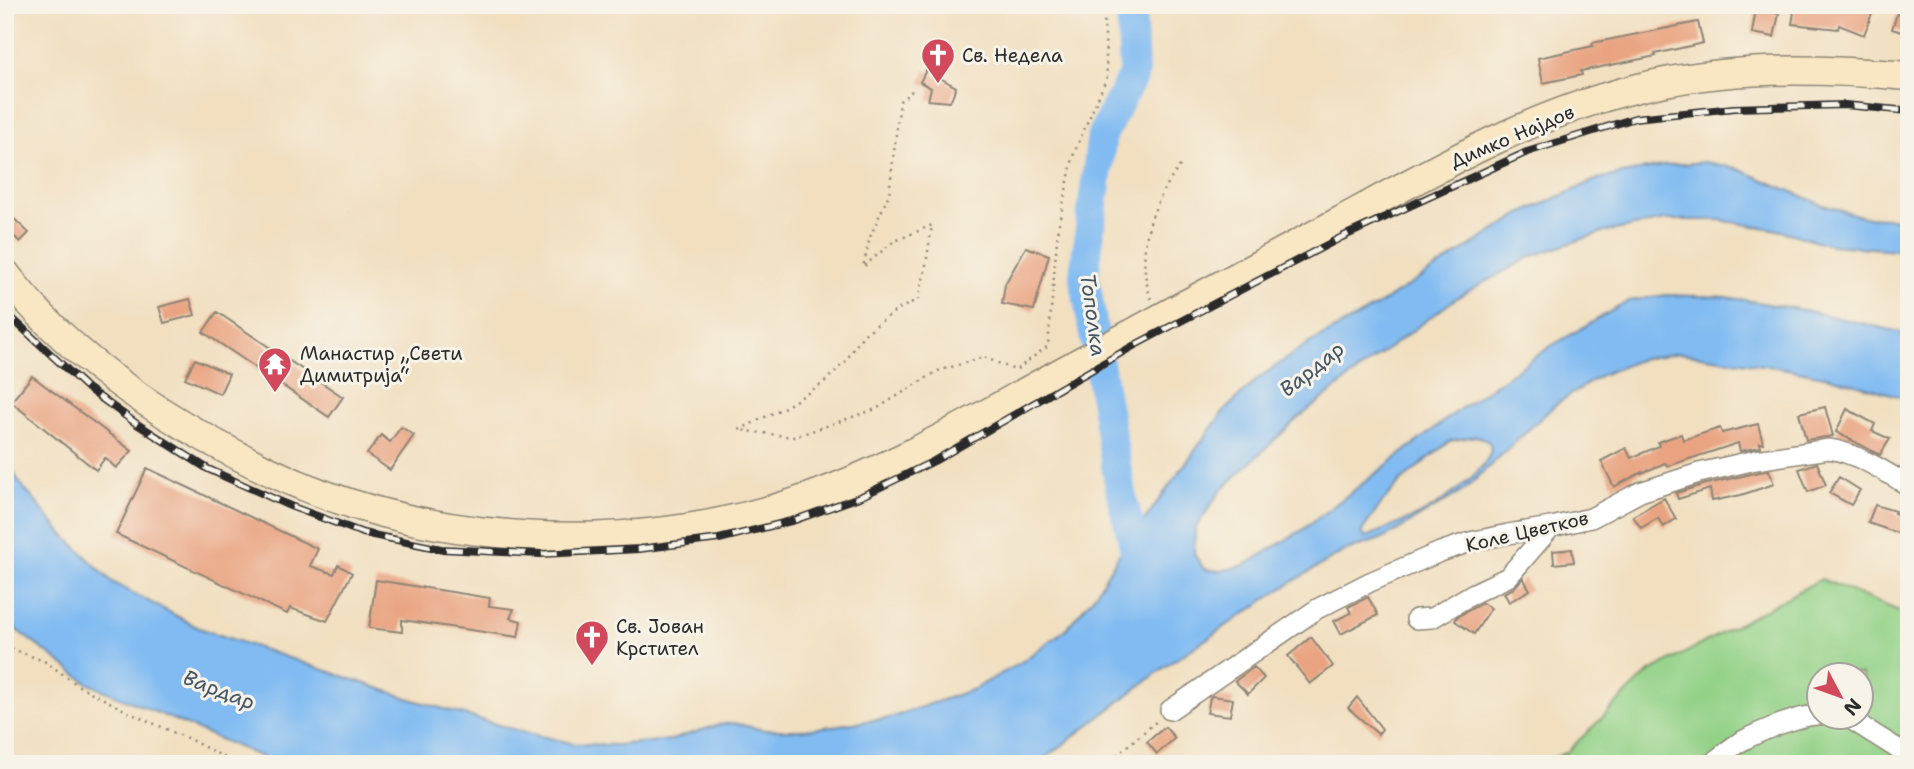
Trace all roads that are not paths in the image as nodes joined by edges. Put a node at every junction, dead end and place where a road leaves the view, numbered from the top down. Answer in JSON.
{"nodes":[{"id":1,"x":1909,"y":76,"type":"edge"},
{"id":2,"x":5,"y":273,"type":"edge"},
{"id":3,"x":1909,"y":486,"type":"edge"},
{"id":4,"x":1551,"y":527,"type":"junction"},
{"id":5,"x":1416,"y":619,"type":"dead end"},
{"id":6,"x":1170,"y":710,"type":"road end"},
{"id":7,"x":1806,"y":716,"type":"edge"},
{"id":8,"x":1868,"y":730,"type":"edge"},
{"id":9,"x":1909,"y":756,"type":"edge"},
{"id":10,"x":1711,"y":764,"type":"edge"}],
"edges":[{"from":1,"to":2,"type":"main road","name":"Димко Најдов"},
{"from":3,"to":4,"type":"street","name":"Коле Цветков"},
{"from":4,"to":5,"type":"street"},
{"from":4,"to":6,"type":"street","name":"Коле Цветков"},
{"from":7,"to":10,"type":"street"},
{"from":8,"to":9,"type":"street"}]}
